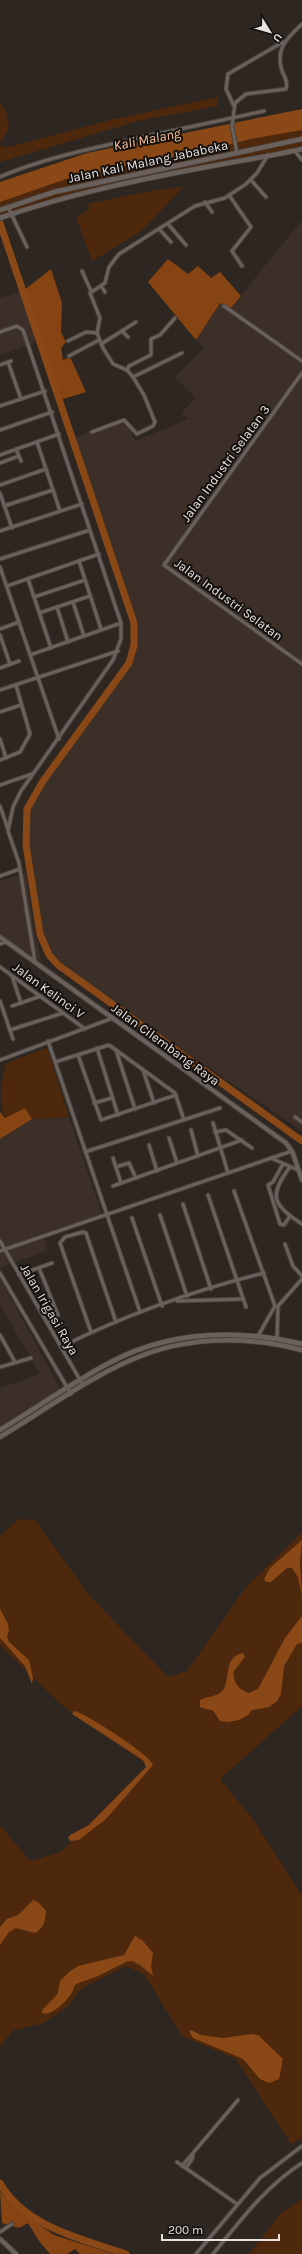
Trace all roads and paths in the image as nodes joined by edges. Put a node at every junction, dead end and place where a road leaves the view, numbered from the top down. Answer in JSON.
{"nodes":[{"id":1,"x":302,"y":24,"type":"edge"},
{"id":2,"x":284,"y":42,"type":"junction"},
{"id":3,"x":234,"y":106,"type":"junction"},
{"id":4,"x":264,"y":111,"type":"dead end"},
{"id":5,"x":232,"y":119,"type":"junction"},
{"id":6,"x":302,"y":139,"type":"edge"},
{"id":7,"x":302,"y":149,"type":"edge"},
{"id":8,"x":237,"y":150,"type":"junction"},
{"id":9,"x":295,"y":151,"type":"junction"},
{"id":10,"x":268,"y":155,"type":"junction"},
{"id":11,"x":302,"y":160,"type":"edge"},
{"id":12,"x":144,"y":172,"type":"junction"},
{"id":13,"x":0,"y":177,"type":"edge"},
{"id":14,"x":146,"y":179,"type":"junction"},
{"id":15,"x":251,"y":180,"type":"junction"},
{"id":16,"x":229,"y":194,"type":"junction"},
{"id":17,"x":266,"y":197,"type":"dead end"},
{"id":18,"x":205,"y":202,"type":"junction"},
{"id":19,"x":4,"y":209,"type":"edge"},
{"id":20,"x":212,"y":212,"type":"dead end"},
{"id":21,"x":10,"y":215,"type":"junction"},
{"id":22,"x":0,"y":218,"type":"edge"},
{"id":23,"x":168,"y":224,"type":"junction"},
{"id":24,"x":160,"y":230,"type":"junction"},
{"id":25,"x":171,"y":242,"type":"dead end"},
{"id":26,"x":186,"y":244,"type":"dead end"},
{"id":27,"x":27,"y":246,"type":"dead end"},
{"id":28,"x":242,"y":266,"type":"dead end"},
{"id":29,"x":82,"y":271,"type":"dead end"},
{"id":30,"x":101,"y":286,"type":"junction"},
{"id":31,"x":91,"y":291,"type":"junction"},
{"id":32,"x":105,"y":292,"type":"dead end"},
{"id":33,"x":224,"y":306,"type":"dead end"},
{"id":34,"x":176,"y":318,"type":"dead end"},
{"id":35,"x":136,"y":322,"type":"dead end"},
{"id":36,"x":122,"y":331,"type":"junction"},
{"id":37,"x":0,"y":332,"type":"edge"},
{"id":38,"x":97,"y":333,"type":"junction"},
{"id":39,"x":128,"y":337,"type":"dead end"},
{"id":40,"x":99,"y":340,"type":"junction"},
{"id":41,"x":68,"y":341,"type":"dead end"},
{"id":42,"x":101,"y":344,"type":"junction"},
{"id":43,"x":182,"y":353,"type":"dead end"},
{"id":44,"x":68,"y":356,"type":"dead end"},
{"id":45,"x":302,"y":362,"type":"edge"},
{"id":46,"x":0,"y":365,"type":"edge"},
{"id":47,"x":128,"y":370,"type":"junction"},
{"id":48,"x":302,"y":373,"type":"edge"},
{"id":49,"x":133,"y":376,"type":"junction"},
{"id":50,"x":45,"y":391,"type":"junction"},
{"id":51,"x":21,"y":399,"type":"junction"},
{"id":52,"x":0,"y":406,"type":"edge"},
{"id":53,"x":52,"y":412,"type":"junction"},
{"id":54,"x":0,"y":430,"type":"edge"},
{"id":55,"x":92,"y":432,"type":"dead end"},
{"id":56,"x":59,"y":434,"type":"junction"},
{"id":57,"x":37,"y":442,"type":"junction"},
{"id":58,"x":16,"y":449,"type":"junction"},
{"id":59,"x":0,"y":454,"type":"edge"},
{"id":60,"x":19,"y":456,"type":"junction"},
{"id":61,"x":21,"y":461,"type":"dead end"},
{"id":62,"x":0,"y":463,"type":"edge"},
{"id":63,"x":46,"y":469,"type":"junction"},
{"id":64,"x":0,"y":485,"type":"edge"},
{"id":65,"x":53,"y":490,"type":"junction"},
{"id":66,"x":0,"y":493,"type":"edge"},
{"id":67,"x":82,"y":504,"type":"junction"},
{"id":68,"x":4,"y":506,"type":"junction"},
{"id":69,"x":60,"y":511,"type":"junction"},
{"id":70,"x":12,"y":528,"type":"junction"},
{"id":71,"x":90,"y":530,"type":"junction"},
{"id":72,"x":0,"y":531,"type":"edge"},
{"id":73,"x":99,"y":554,"type":"junction"},
{"id":74,"x":0,"y":559,"type":"edge"},
{"id":75,"x":79,"y":561,"type":"junction"},
{"id":76,"x":164,"y":565,"type":"joint"},
{"id":77,"x":0,"y":567,"type":"edge"},
{"id":78,"x":28,"y":579,"type":"junction"},
{"id":79,"x":85,"y":580,"type":"junction"},
{"id":80,"x":7,"y":586,"type":"junction"},
{"id":81,"x":90,"y":596,"type":"junction"},
{"id":82,"x":34,"y":597,"type":"junction"},
{"id":83,"x":73,"y":602,"type":"junction"},
{"id":84,"x":57,"y":607,"type":"junction"},
{"id":85,"x":39,"y":614,"type":"junction"},
{"id":86,"x":19,"y":622,"type":"junction"},
{"id":87,"x":122,"y":623,"type":"junction"},
{"id":88,"x":0,"y":628,"type":"edge"},
{"id":89,"x":101,"y":630,"type":"junction"},
{"id":90,"x":0,"y":635,"type":"edge"},
{"id":91,"x":84,"y":636,"type":"junction"},
{"id":92,"x":68,"y":642,"type":"junction"},
{"id":93,"x":4,"y":647,"type":"junction"},
{"id":94,"x":51,"y":648,"type":"junction"},
{"id":95,"x":0,"y":649,"type":"edge"},
{"id":96,"x":118,"y":651,"type":"junction"},
{"id":97,"x":30,"y":655,"type":"junction"},
{"id":98,"x":19,"y":661,"type":"dead end"},
{"id":99,"x":10,"y":664,"type":"junction"},
{"id":100,"x":302,"y":664,"type":"edge"},
{"id":101,"x":0,"y":668,"type":"edge"},
{"id":102,"x":37,"y":677,"type":"junction"},
{"id":103,"x":16,"y":685,"type":"junction"},
{"id":104,"x":0,"y":690,"type":"edge"},
{"id":105,"x":21,"y":705,"type":"junction"},
{"id":106,"x":0,"y":712,"type":"edge"},
{"id":107,"x":0,"y":739,"type":"edge"},
{"id":108,"x":58,"y":739,"type":"junction"},
{"id":109,"x":6,"y":758,"type":"junction"},
{"id":110,"x":0,"y":760,"type":"edge"},
{"id":111,"x":32,"y":774,"type":"junction"},
{"id":112,"x":0,"y":785,"type":"edge"},
{"id":113,"x":0,"y":806,"type":"edge"},
{"id":114,"x":8,"y":831,"type":"junction"},
{"id":115,"x":20,"y":869,"type":"junction"},
{"id":116,"x":0,"y":876,"type":"edge"},
{"id":117,"x":0,"y":937,"type":"edge"},
{"id":118,"x":6,"y":942,"type":"junction"},
{"id":119,"x":0,"y":944,"type":"edge"},
{"id":120,"x":35,"y":962,"type":"junction"},
{"id":121,"x":0,"y":967,"type":"edge"},
{"id":122,"x":12,"y":976,"type":"junction"},
{"id":123,"x":41,"y":996,"type":"junction"},
{"id":124,"x":0,"y":1002,"type":"edge"},
{"id":125,"x":21,"y":1003,"type":"junction"},
{"id":126,"x":12,"y":1006,"type":"dead end"},
{"id":127,"x":63,"y":1013,"type":"junction"},
{"id":128,"x":113,"y":1018,"type":"junction"},
{"id":129,"x":85,"y":1028,"type":"junction"},
{"id":130,"x":10,"y":1030,"type":"junction"},
{"id":131,"x":13,"y":1039,"type":"dead end"},
{"id":132,"x":48,"y":1041,"type":"junction"},
{"id":133,"x":97,"y":1048,"type":"junction"},
{"id":134,"x":116,"y":1050,"type":"junction"},
{"id":135,"x":78,"y":1055,"type":"junction"},
{"id":136,"x":0,"y":1060,"type":"edge"},
{"id":137,"x":55,"y":1062,"type":"junction"},
{"id":138,"x":143,"y":1069,"type":"junction"},
{"id":139,"x":176,"y":1095,"type":"junction"},
{"id":140,"x":112,"y":1098,"type":"junction"},
{"id":141,"x":94,"y":1103,"type":"junction"},
{"id":142,"x":154,"y":1103,"type":"junction"},
{"id":143,"x":220,"y":1108,"type":"dead end"},
{"id":144,"x":134,"y":1109,"type":"junction"},
{"id":145,"x":118,"y":1115,"type":"junction"},
{"id":146,"x":295,"y":1117,"type":"dead end"},
{"id":147,"x":184,"y":1120,"type":"junction"},
{"id":148,"x":302,"y":1122,"type":"edge"},
{"id":149,"x":213,"y":1123,"type":"dead end"},
{"id":150,"x":191,"y":1130,"type":"dead end"},
{"id":151,"x":216,"y":1132,"type":"junction"},
{"id":152,"x":169,"y":1138,"type":"dead end"},
{"id":153,"x":242,"y":1140,"type":"junction"},
{"id":154,"x":149,"y":1145,"type":"dead end"},
{"id":155,"x":220,"y":1148,"type":"junction"},
{"id":156,"x":252,"y":1148,"type":"dead end"},
{"id":157,"x":292,"y":1151,"type":"junction"},
{"id":158,"x":85,"y":1152,"type":"junction"},
{"id":159,"x":198,"y":1156,"type":"junction"},
{"id":160,"x":113,"y":1158,"type":"dead end"},
{"id":161,"x":271,"y":1158,"type":"junction"},
{"id":162,"x":177,"y":1163,"type":"junction"},
{"id":163,"x":282,"y":1164,"type":"junction"},
{"id":164,"x":116,"y":1167,"type":"junction"},
{"id":165,"x":290,"y":1167,"type":"junction"},
{"id":166,"x":298,"y":1170,"type":"junction"},
{"id":167,"x":157,"y":1171,"type":"junction"},
{"id":168,"x":228,"y":1173,"type":"junction"},
{"id":169,"x":136,"y":1178,"type":"junction"},
{"id":170,"x":302,"y":1180,"type":"edge"},
{"id":171,"x":273,"y":1182,"type":"junction"},
{"id":172,"x":121,"y":1183,"type":"junction"},
{"id":173,"x":278,"y":1185,"type":"junction"},
{"id":174,"x":113,"y":1186,"type":"dead end"},
{"id":175,"x":234,"y":1191,"type":"dead end"},
{"id":176,"x":208,"y":1195,"type":"dead end"},
{"id":177,"x":183,"y":1204,"type":"dead end"},
{"id":178,"x":106,"y":1214,"type":"junction"},
{"id":179,"x":160,"y":1215,"type":"dead end"},
{"id":180,"x":290,"y":1216,"type":"junction"},
{"id":181,"x":132,"y":1218,"type":"dead end"},
{"id":182,"x":302,"y":1224,"type":"edge"},
{"id":183,"x":0,"y":1242,"type":"edge"},
{"id":184,"x":285,"y":1244,"type":"dead end"},
{"id":185,"x":4,"y":1249,"type":"junction"},
{"id":186,"x":0,"y":1251,"type":"edge"},
{"id":187,"x":52,"y":1263,"type":"dead end"},
{"id":188,"x":39,"y":1268,"type":"junction"},
{"id":189,"x":0,"y":1273,"type":"edge"},
{"id":190,"x":264,"y":1273,"type":"junction"},
{"id":191,"x":19,"y":1275,"type":"junction"},
{"id":192,"x":237,"y":1280,"type":"junction"},
{"id":193,"x":302,"y":1280,"type":"edge"},
{"id":194,"x":211,"y":1289,"type":"junction"},
{"id":195,"x":187,"y":1296,"type":"junction"},
{"id":196,"x":243,"y":1299,"type":"junction"},
{"id":197,"x":174,"y":1302,"type":"junction"},
{"id":198,"x":162,"y":1306,"type":"junction"},
{"id":199,"x":276,"y":1306,"type":"junction"},
{"id":200,"x":246,"y":1307,"type":"dead end"},
{"id":201,"x":140,"y":1312,"type":"junction"},
{"id":202,"x":116,"y":1322,"type":"junction"},
{"id":203,"x":47,"y":1323,"type":"junction"},
{"id":204,"x":91,"y":1332,"type":"junction"},
{"id":205,"x":0,"y":1335,"type":"edge"},
{"id":206,"x":258,"y":1336,"type":"junction"},
{"id":207,"x":277,"y":1338,"type":"junction"},
{"id":208,"x":302,"y":1344,"type":"edge"},
{"id":209,"x":61,"y":1347,"type":"junction"},
{"id":210,"x":302,"y":1350,"type":"edge"},
{"id":211,"x":31,"y":1358,"type":"dead end"},
{"id":212,"x":15,"y":1362,"type":"junction"},
{"id":213,"x":0,"y":1367,"type":"edge"},
{"id":214,"x":90,"y":1374,"type":"junction"},
{"id":215,"x":80,"y":1380,"type":"junction"},
{"id":216,"x":92,"y":1380,"type":"junction"},
{"id":217,"x":83,"y":1386,"type":"junction"},
{"id":218,"x":68,"y":1388,"type":"junction"},
{"id":219,"x":71,"y":1394,"type":"junction"},
{"id":220,"x":0,"y":1430,"type":"edge"},
{"id":221,"x":0,"y":1436,"type":"edge"},
{"id":222,"x":238,"y":2100,"type":"dead end"},
{"id":223,"x":302,"y":2146,"type":"edge"},
{"id":224,"x":193,"y":2155,"type":"junction"},
{"id":225,"x":176,"y":2162,"type":"dead end"},
{"id":226,"x":302,"y":2163,"type":"edge"},
{"id":227,"x":182,"y":2166,"type":"junction"},
{"id":228,"x":186,"y":2168,"type":"junction"},
{"id":229,"x":237,"y":2204,"type":"junction"},
{"id":230,"x":12,"y":2224,"type":"dead end"},
{"id":231,"x":0,"y":2232,"type":"edge"},
{"id":232,"x":0,"y":2239,"type":"edge"},
{"id":233,"x":12,"y":2253,"type":"edge"},
{"id":234,"x":196,"y":2254,"type":"edge"},
{"id":235,"x":213,"y":2254,"type":"edge"}],
"edges":[{"from":1,"to":2,"type":"street"},
{"from":2,"to":3,"type":"street"},
{"from":2,"to":3,"type":"street"},
{"from":3,"to":5,"type":"street"},
{"from":4,"to":5,"type":"street"},
{"from":5,"to":8,"type":"street"},
{"from":5,"to":13,"type":"street"},
{"from":6,"to":8,"type":"main road","name":"Jalan Kali Malang Jababeka"},
{"from":7,"to":9,"type":"main road","name":"Jalan Kali Malang Jababeka"},
{"from":8,"to":12,"type":"main road","name":"Jalan Kali Malang Jababeka"},
{"from":9,"to":10,"type":"main road","name":"Jalan Kali Malang Jababeka"},
{"from":9,"to":11,"type":"street"},
{"from":10,"to":14,"type":"main road","name":"Jalan Kali Malang Jababeka"},
{"from":10,"to":15,"type":"street"},
{"from":12,"to":14,"type":"main road"},
{"from":12,"to":19,"type":"main road","name":"Jalan Kali Malang Jababeka"},
{"from":14,"to":21,"type":"main road","name":"Jalan Kali Malang Jababeka"},
{"from":15,"to":16,"type":"street"},
{"from":15,"to":17,"type":"street"},
{"from":16,"to":18,"type":"street"},
{"from":16,"to":28,"type":"street"},
{"from":18,"to":20,"type":"street"},
{"from":18,"to":23,"type":"street"},
{"from":19,"to":21,"type":"street"},
{"from":21,"to":22,"type":"main road","name":"Jalan Kali Malang Jababeka"},
{"from":21,"to":27,"type":"street"},
{"from":23,"to":24,"type":"street"},
{"from":23,"to":26,"type":"street"},
{"from":24,"to":25,"type":"street"},
{"from":24,"to":30,"type":"street"},
{"from":29,"to":31,"type":"street"},
{"from":30,"to":31,"type":"street"},
{"from":30,"to":32,"type":"street"},
{"from":31,"to":38,"type":"street"},
{"from":33,"to":45,"type":"street"},
{"from":34,"to":47,"type":"street"},
{"from":35,"to":36,"type":"street"},
{"from":36,"to":39,"type":"street"},
{"from":36,"to":42,"type":"street"},
{"from":37,"to":50,"type":"street"},
{"from":38,"to":40,"type":"street"},
{"from":38,"to":41,"type":"street"},
{"from":40,"to":42,"type":"street"},
{"from":40,"to":44,"type":"street"},
{"from":42,"to":47,"type":"street"},
{"from":43,"to":49,"type":"street"},
{"from":46,"to":51,"type":"street"},
{"from":47,"to":49,"type":"street"},
{"from":48,"to":76,"type":"street","name":"Jalan Industri Selatan 3"},
{"from":49,"to":55,"type":"street"},
{"from":50,"to":51,"type":"street"},
{"from":50,"to":53,"type":"street"},
{"from":51,"to":52,"type":"street"},
{"from":53,"to":54,"type":"street"},
{"from":53,"to":56,"type":"street"},
{"from":56,"to":57,"type":"street"},
{"from":56,"to":67,"type":"street"},
{"from":57,"to":58,"type":"street"},
{"from":57,"to":63,"type":"street"},
{"from":58,"to":59,"type":"street"},
{"from":58,"to":60,"type":"street"},
{"from":60,"to":61,"type":"street"},
{"from":60,"to":62,"type":"street"},
{"from":63,"to":64,"type":"street"},
{"from":63,"to":65,"type":"street"},
{"from":65,"to":68,"type":"street"},
{"from":65,"to":69,"type":"street"},
{"from":66,"to":68,"type":"street"},
{"from":67,"to":69,"type":"street"},
{"from":67,"to":71,"type":"street"},
{"from":68,"to":70,"type":"street"},
{"from":69,"to":70,"type":"street"},
{"from":70,"to":72,"type":"street"},
{"from":71,"to":73,"type":"street"},
{"from":71,"to":74,"type":"street"},
{"from":73,"to":75,"type":"street"},
{"from":73,"to":87,"type":"street"},
{"from":75,"to":78,"type":"street"},
{"from":75,"to":79,"type":"street"},
{"from":76,"to":100,"type":"street","name":"Jalan Industri Selatan"},
{"from":77,"to":80,"type":"street"},
{"from":78,"to":80,"type":"street"},
{"from":78,"to":82,"type":"street"},
{"from":79,"to":81,"type":"street"},
{"from":79,"to":82,"type":"street"},
{"from":80,"to":86,"type":"street"},
{"from":81,"to":83,"type":"street"},
{"from":81,"to":89,"type":"street"},
{"from":82,"to":85,"type":"street"},
{"from":83,"to":84,"type":"street"},
{"from":83,"to":91,"type":"street"},
{"from":84,"to":85,"type":"street"},
{"from":84,"to":92,"type":"street"},
{"from":85,"to":94,"type":"street"},
{"from":86,"to":88,"type":"street"},
{"from":86,"to":97,"type":"street"},
{"from":87,"to":89,"type":"street"},
{"from":87,"to":96,"type":"street"},
{"from":89,"to":91,"type":"street"},
{"from":90,"to":93,"type":"street"},
{"from":91,"to":92,"type":"street"},
{"from":92,"to":94,"type":"street"},
{"from":93,"to":95,"type":"street"},
{"from":93,"to":99,"type":"street"},
{"from":94,"to":97,"type":"street"},
{"from":96,"to":102,"type":"street"},
{"from":96,"to":108,"type":"street"},
{"from":97,"to":102,"type":"street"},
{"from":98,"to":99,"type":"street"},
{"from":99,"to":101,"type":"street"},
{"from":102,"to":103,"type":"street"},
{"from":102,"to":108,"type":"street"},
{"from":103,"to":104,"type":"street"},
{"from":103,"to":105,"type":"street"},
{"from":105,"to":106,"type":"street"},
{"from":105,"to":109,"type":"street"},
{"from":107,"to":109,"type":"street"},
{"from":108,"to":111,"type":"street"},
{"from":109,"to":110,"type":"street"},
{"from":111,"to":112,"type":"street"},
{"from":111,"to":114,"type":"street"},
{"from":113,"to":114,"type":"street"},
{"from":114,"to":115,"type":"street"},
{"from":115,"to":116,"type":"street"},
{"from":115,"to":120,"type":"street"},
{"from":117,"to":118,"type":"street","name":"Jalan Cilembang Raya"},
{"from":118,"to":119,"type":"street"},
{"from":118,"to":120,"type":"street","name":"Jalan Cilembang Raya"},
{"from":120,"to":128,"type":"street","name":"Jalan Cilembang Raya"},
{"from":121,"to":122,"type":"street","name":"Jalan Kelinci V"},
{"from":122,"to":123,"type":"street","name":"Jalan Kelinci V"},
{"from":122,"to":125,"type":"street"},
{"from":123,"to":125,"type":"street"},
{"from":123,"to":127,"type":"street","name":"Jalan Kelinci V"},
{"from":124,"to":130,"type":"street"},
{"from":125,"to":126,"type":"street"},
{"from":127,"to":129,"type":"street","name":"Jalan Kelinci V"},
{"from":127,"to":130,"type":"street"},
{"from":128,"to":129,"type":"street"},
{"from":128,"to":157,"type":"street","name":"Jalan Cilembang Raya"},
{"from":129,"to":132,"type":"street"},
{"from":130,"to":131,"type":"street"},
{"from":132,"to":136,"type":"street"},
{"from":132,"to":137,"type":"street"},
{"from":133,"to":134,"type":"street"},
{"from":133,"to":135,"type":"street"},
{"from":133,"to":140,"type":"street"},
{"from":134,"to":138,"type":"street"},
{"from":134,"to":144,"type":"street"},
{"from":135,"to":137,"type":"street"},
{"from":135,"to":141,"type":"street"},
{"from":137,"to":158,"type":"street"},
{"from":138,"to":139,"type":"street"},
{"from":138,"to":142,"type":"street"},
{"from":139,"to":142,"type":"street"},
{"from":139,"to":147,"type":"street"},
{"from":140,"to":141,"type":"street"},
{"from":140,"to":145,"type":"street"},
{"from":141,"to":145,"type":"street"},
{"from":142,"to":144,"type":"street"},
{"from":143,"to":147,"type":"street"},
{"from":144,"to":145,"type":"street"},
{"from":146,"to":148,"type":"street"},
{"from":147,"to":158,"type":"street"},
{"from":149,"to":151,"type":"street"},
{"from":150,"to":159,"type":"street"},
{"from":151,"to":153,"type":"street"},
{"from":151,"to":155,"type":"street"},
{"from":152,"to":162,"type":"street"},
{"from":153,"to":155,"type":"street"},
{"from":153,"to":156,"type":"street"},
{"from":154,"to":167,"type":"street"},
{"from":155,"to":159,"type":"street"},
{"from":155,"to":168,"type":"street"},
{"from":157,"to":161,"type":"street"},
{"from":157,"to":166,"type":"street"},
{"from":158,"to":178,"type":"street"},
{"from":159,"to":162,"type":"street"},
{"from":160,"to":164,"type":"street"},
{"from":161,"to":163,"type":"street"},
{"from":161,"to":168,"type":"street"},
{"from":162,"to":167,"type":"street"},
{"from":163,"to":165,"type":"street"},
{"from":163,"to":171,"type":"street"},
{"from":164,"to":169,"type":"street"},
{"from":164,"to":172,"type":"street"},
{"from":165,"to":166,"type":"street"},
{"from":165,"to":173,"type":"street"},
{"from":166,"to":170,"type":"street"},
{"from":167,"to":169,"type":"street"},
{"from":168,"to":178,"type":"street"},
{"from":169,"to":172,"type":"street"},
{"from":171,"to":173,"type":"street"},
{"from":171,"to":180,"type":"street"},
{"from":172,"to":174,"type":"street"},
{"from":173,"to":180,"type":"street"},
{"from":175,"to":190,"type":"street"},
{"from":176,"to":192,"type":"street"},
{"from":177,"to":194,"type":"street"},
{"from":178,"to":185,"type":"street"},
{"from":178,"to":201,"type":"street"},
{"from":179,"to":195,"type":"street"},
{"from":180,"to":182,"type":"street"},
{"from":181,"to":198,"type":"street"},
{"from":183,"to":185,"type":"street","name":"Jalan Irigasi Raya"},
{"from":184,"to":193,"type":"street"},
{"from":185,"to":186,"type":"street"},
{"from":185,"to":191,"type":"street","name":"Jalan Irigasi Raya"},
{"from":187,"to":188,"type":"street"},
{"from":188,"to":191,"type":"street"},
{"from":188,"to":203,"type":"street"},
{"from":189,"to":218,"type":"street","name":"Jalan Irigasi Raya"},
{"from":190,"to":192,"type":"street"},
{"from":190,"to":199,"type":"street"},
{"from":191,"to":203,"type":"street","name":"Jalan Irigasi Raya"},
{"from":192,"to":194,"type":"street"},
{"from":192,"to":196,"type":"street"},
{"from":193,"to":199,"type":"street"},
{"from":194,"to":195,"type":"street"},
{"from":195,"to":197,"type":"street"},
{"from":196,"to":197,"type":"street"},
{"from":196,"to":200,"type":"street"},
{"from":197,"to":198,"type":"street"},
{"from":198,"to":201,"type":"street"},
{"from":199,"to":206,"type":"street"},
{"from":199,"to":207,"type":"street"},
{"from":201,"to":202,"type":"street"},
{"from":202,"to":204,"type":"street"},
{"from":202,"to":204,"type":"street"},
{"from":203,"to":209,"type":"street","name":"Jalan Irigasi Raya"},
{"from":204,"to":209,"type":"street"},
{"from":205,"to":212,"type":"street"},
{"from":206,"to":207,"type":"main road"},
{"from":206,"to":214,"type":"main road"},
{"from":207,"to":208,"type":"main road"},
{"from":209,"to":215,"type":"street","name":"Jalan Irigasi Raya"},
{"from":210,"to":216,"type":"main road"},
{"from":211,"to":212,"type":"street"},
{"from":212,"to":213,"type":"street"},
{"from":214,"to":215,"type":"main road"},
{"from":214,"to":216,"type":"main road"},
{"from":215,"to":217,"type":"street","name":"Jalan Irigasi Raya"},
{"from":215,"to":218,"type":"main road"},
{"from":216,"to":217,"type":"main road"},
{"from":217,"to":219,"type":"main road"},
{"from":218,"to":219,"type":"street","name":"Jalan Irigasi Raya"},
{"from":218,"to":220,"type":"main road"},
{"from":219,"to":221,"type":"main road"},
{"from":222,"to":224,"type":"street"},
{"from":223,"to":229,"type":"street"},
{"from":224,"to":227,"type":"street"},
{"from":224,"to":228,"type":"street"},
{"from":225,"to":227,"type":"street"},
{"from":226,"to":235,"type":"street"},
{"from":227,"to":228,"type":"street"},
{"from":228,"to":229,"type":"street"},
{"from":229,"to":234,"type":"street"},
{"from":230,"to":231,"type":"street"},
{"from":232,"to":233,"type":"street"}]}
